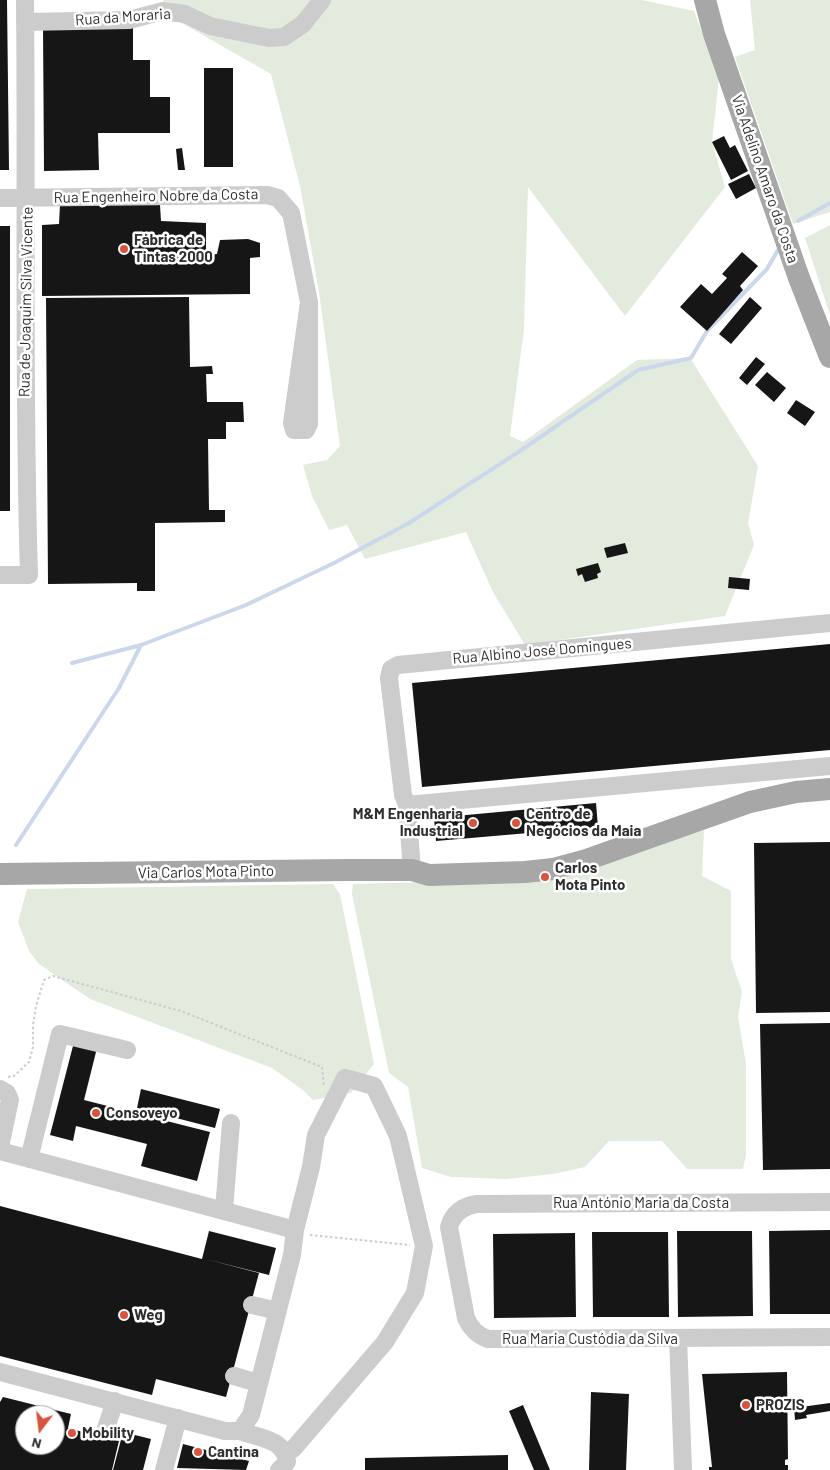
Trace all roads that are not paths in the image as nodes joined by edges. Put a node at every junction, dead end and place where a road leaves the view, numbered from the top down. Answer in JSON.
{"nodes":[{"id":1,"x":25,"y":0,"type":"edge"},
{"id":2,"x":322,"y":0,"type":"edge"},
{"id":3,"x":705,"y":0,"type":"edge"},
{"id":4,"x":25,"y":22,"type":"junction"},
{"id":5,"x":27,"y":197,"type":"junction"},
{"id":6,"x":0,"y":198,"type":"edge"},
{"id":7,"x":309,"y":302,"type":"junction"},
{"id":8,"x":830,"y":357,"type":"edge"},
{"id":9,"x":0,"y":575,"type":"edge"},
{"id":10,"x":830,"y":623,"type":"edge"},
{"id":11,"x":830,"y":766,"type":"edge"},
{"id":12,"x":830,"y":789,"type":"edge"},
{"id":13,"x":407,"y":805,"type":"junction"},
{"id":14,"x":412,"y":870,"type":"junction"},
{"id":15,"x":0,"y":874,"type":"edge"},
{"id":16,"x":127,"y":1050,"type":"dead end"},
{"id":17,"x":2,"y":1085,"type":"edge"},
{"id":18,"x":231,"y":1123,"type":"dead end"},
{"id":19,"x":0,"y":1147,"type":"edge"},
{"id":20,"x":0,"y":1151,"type":"edge"},
{"id":21,"x":29,"y":1159,"type":"junction"},
{"id":22,"x":830,"y":1202,"type":"edge"},
{"id":23,"x":224,"y":1210,"type":"junction"},
{"id":24,"x":455,"y":1214,"type":"joint"},
{"id":25,"x":295,"y":1230,"type":"junction"},
{"id":26,"x":252,"y":1305,"type":"dead end"},
{"id":27,"x":278,"y":1311,"type":"junction"},
{"id":28,"x":830,"y":1337,"type":"edge"},
{"id":29,"x":678,"y":1338,"type":"junction"},
{"id":30,"x":234,"y":1376,"type":"dead end"},
{"id":31,"x":1,"y":1377,"type":"edge"},
{"id":32,"x":258,"y":1384,"type":"junction"},
{"id":33,"x":114,"y":1401,"type":"junction"},
{"id":34,"x":178,"y":1418,"type":"junction"},
{"id":35,"x":106,"y":1428,"type":"dead end"},
{"id":36,"x":240,"y":1431,"type":"junction"},
{"id":37,"x":286,"y":1453,"type":"junction"},
{"id":38,"x":164,"y":1470,"type":"edge"},
{"id":39,"x":279,"y":1470,"type":"edge"},
{"id":40,"x":683,"y":1470,"type":"edge"}],
"edges":[{"from":1,"to":4,"type":"street","name":"Rua de Joaquim Silva Vicente"},
{"from":2,"to":4,"type":"street","name":"Rua da Moraria"},
{"from":3,"to":8,"type":"main road","name":"Via Adelino Amaro da Costa"},
{"from":4,"to":5,"type":"street","name":"Rua de Joaquim Silva Vicente"},
{"from":5,"to":6,"type":"street","name":"Rua Engenheiro Nobre da Costa"},
{"from":5,"to":7,"type":"street","name":"Rua Engenheiro Nobre da Costa"},
{"from":5,"to":9,"type":"street","name":"Rua de Joaquim Silva Vicente"},
{"from":7,"to":7,"type":"street"},
{"from":10,"to":13,"type":"street","name":"Rua Albino José Domingues"},
{"from":11,"to":13,"type":"street"},
{"from":12,"to":14,"type":"main road","name":"Via Carlos Mota Pinto"},
{"from":13,"to":14,"type":"street","name":"Rua Albino José Domingues"},
{"from":14,"to":15,"type":"main road","name":"Via Carlos Mota Pinto"},
{"from":16,"to":21,"type":"street"},
{"from":17,"to":19,"type":"street"},
{"from":18,"to":23,"type":"street"},
{"from":20,"to":21,"type":"street"},
{"from":21,"to":23,"type":"street"},
{"from":22,"to":24,"type":"street","name":"Rua António Maria da Costa"},
{"from":23,"to":25,"type":"street"},
{"from":24,"to":29,"type":"street","name":"Rua Maria Custódia da Silva"},
{"from":25,"to":27,"type":"street"},
{"from":25,"to":37,"type":"street"},
{"from":26,"to":27,"type":"street"},
{"from":27,"to":32,"type":"street"},
{"from":28,"to":29,"type":"street","name":"Rua Maria Custódia da Silva"},
{"from":29,"to":40,"type":"street"},
{"from":30,"to":32,"type":"street"},
{"from":31,"to":33,"type":"street"},
{"from":32,"to":36,"type":"street"},
{"from":33,"to":34,"type":"street"},
{"from":33,"to":35,"type":"street"},
{"from":34,"to":36,"type":"street"},
{"from":34,"to":38,"type":"street"},
{"from":36,"to":37,"type":"street"},
{"from":37,"to":39,"type":"street"}]}
